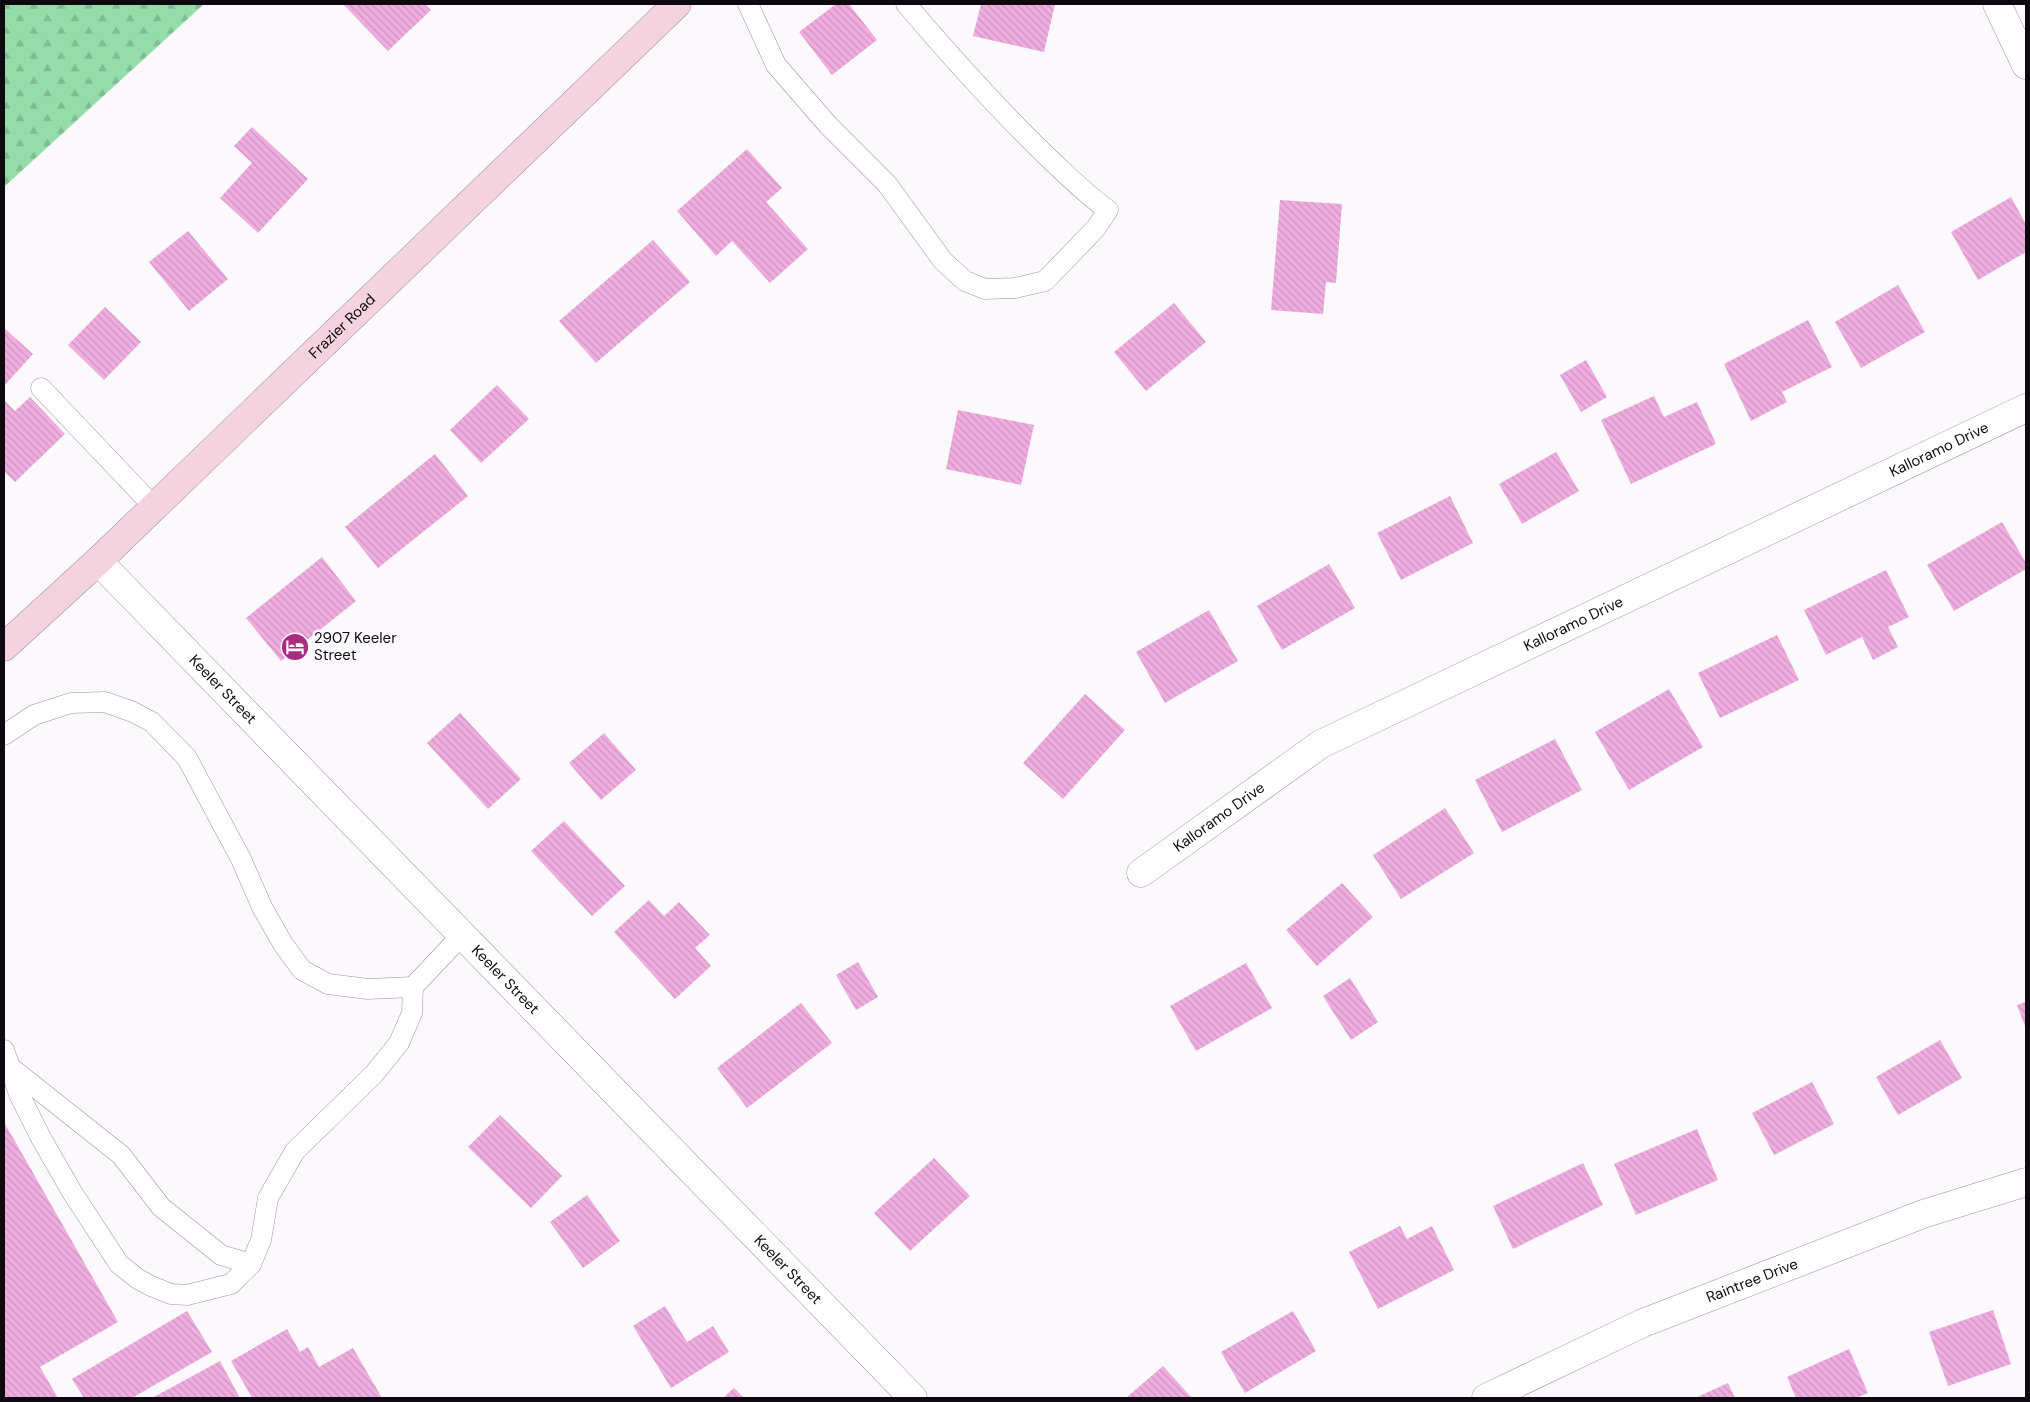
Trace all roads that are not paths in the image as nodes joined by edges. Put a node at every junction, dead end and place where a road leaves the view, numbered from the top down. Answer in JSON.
{"nodes":[{"id":1,"x":677,"y":4,"type":"edge"},
{"id":2,"x":748,"y":4,"type":"edge"},
{"id":3,"x":906,"y":4,"type":"edge"},
{"id":4,"x":1996,"y":4,"type":"edge"},
{"id":5,"x":2026,"y":65,"type":"edge"},
{"id":6,"x":41,"y":388,"type":"dead end"},
{"id":7,"x":2026,"y":408,"type":"edge"},
{"id":8,"x":154,"y":507,"type":"junction"},
{"id":9,"x":98,"y":561,"type":"junction"},
{"id":10,"x":4,"y":647,"type":"edge"},
{"id":11,"x":4,"y":736,"type":"edge"},
{"id":12,"x":1141,"y":872,"type":"dead end"},
{"id":13,"x":462,"y":935,"type":"junction"},
{"id":14,"x":413,"y":987,"type":"junction"},
{"id":15,"x":7,"y":1059,"type":"edge"},
{"id":16,"x":2026,"y":1182,"type":"edge"},
{"id":17,"x":251,"y":1264,"type":"junction"},
{"id":18,"x":913,"y":1398,"type":"edge"},
{"id":19,"x":1486,"y":1398,"type":"edge"}],
"edges":[{"from":1,"to":8,"type":"street","name":"Frazier Road"},
{"from":2,"to":3,"type":"lane"},
{"from":4,"to":5,"type":"street"},
{"from":6,"to":8,"type":"lane"},
{"from":7,"to":12,"type":"street","name":"Kalloramo Drive"},
{"from":8,"to":9,"type":"street","name":"Frazier Road"},
{"from":9,"to":10,"type":"street","name":"Frazier Road"},
{"from":9,"to":13,"type":"street","name":"Keeler Street"},
{"from":11,"to":14,"type":"lane"},
{"from":13,"to":14,"type":"lane"},
{"from":13,"to":18,"type":"street","name":"Keeler Street"},
{"from":14,"to":17,"type":"lane"},
{"from":15,"to":17,"type":"lane"},
{"from":15,"to":17,"type":"lane"},
{"from":16,"to":19,"type":"street","name":"Raintree Drive"}]}
